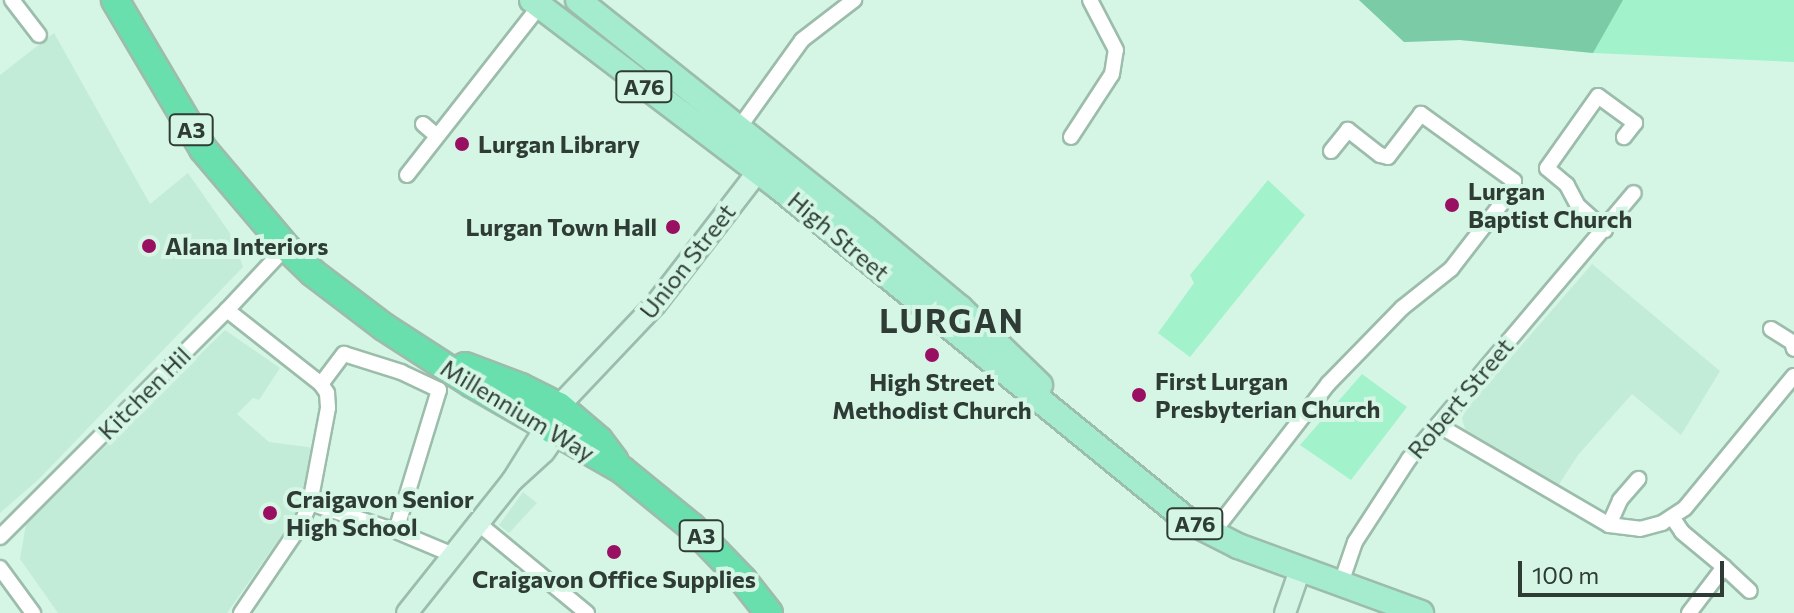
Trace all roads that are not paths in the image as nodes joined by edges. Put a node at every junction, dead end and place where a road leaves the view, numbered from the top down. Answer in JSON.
{"nodes":[{"id":1,"x":12,"y":0,"type":"edge"},
{"id":2,"x":115,"y":0,"type":"edge"},
{"id":3,"x":578,"y":0,"type":"edge"},
{"id":4,"x":854,"y":0,"type":"edge"},
{"id":5,"x":1090,"y":0,"type":"edge"},
{"id":6,"x":539,"y":2,"type":"edge"},
{"id":7,"x":39,"y":35,"type":"dead end"},
{"id":8,"x":423,"y":124,"type":"dead end"},
{"id":9,"x":739,"y":126,"type":"junction"},
{"id":10,"x":437,"y":136,"type":"junction"},
{"id":11,"x":1071,"y":137,"type":"dead end"},
{"id":12,"x":1624,"y":137,"type":"dead end"},
{"id":13,"x":727,"y":149,"type":"junction"},
{"id":14,"x":1331,"y":151,"type":"dead end"},
{"id":15,"x":767,"y":163,"type":"junction"},
{"id":16,"x":407,"y":175,"type":"dead end"},
{"id":17,"x":1634,"y":193,"type":"dead end"},
{"id":18,"x":1605,"y":230,"type":"junction"},
{"id":19,"x":286,"y":247,"type":"junction"},
{"id":20,"x":227,"y":310,"type":"junction"},
{"id":21,"x":1771,"y":329,"type":"dead end"},
{"id":22,"x":416,"y":347,"type":"junction"},
{"id":23,"x":1794,"y":349,"type":"edge"},
{"id":24,"x":1794,"y":376,"type":"edge"},
{"id":25,"x":321,"y":384,"type":"junction"},
{"id":26,"x":557,"y":421,"type":"junction"},
{"id":27,"x":1438,"y":425,"type":"junction"},
{"id":28,"x":1638,"y":479,"type":"dead end"},
{"id":29,"x":310,"y":503,"type":"junction"},
{"id":30,"x":1672,"y":517,"type":"junction"},
{"id":31,"x":479,"y":524,"type":"junction"},
{"id":32,"x":1609,"y":525,"type":"junction"},
{"id":33,"x":396,"y":531,"type":"junction"},
{"id":34,"x":1212,"y":534,"type":"junction"},
{"id":35,"x":0,"y":537,"type":"edge"},
{"id":36,"x":453,"y":555,"type":"junction"},
{"id":37,"x":1724,"y":567,"type":"junction"},
{"id":38,"x":0,"y":568,"type":"edge"},
{"id":39,"x":1300,"y":570,"type":"junction"},
{"id":40,"x":1341,"y":583,"type":"junction"},
{"id":41,"x":1750,"y":591,"type":"dead end"},
{"id":42,"x":33,"y":613,"type":"edge"},
{"id":43,"x":241,"y":613,"type":"edge"},
{"id":44,"x":407,"y":613,"type":"edge"},
{"id":45,"x":587,"y":613,"type":"edge"},
{"id":46,"x":769,"y":613,"type":"edge"},
{"id":47,"x":1285,"y":613,"type":"edge"},
{"id":48,"x":1421,"y":613,"type":"edge"},
{"id":49,"x":1689,"y":613,"type":"edge"}],
"edges":[{"from":1,"to":7,"type":"street"},
{"from":2,"to":19,"type":"highway","number":"A3"},
{"from":3,"to":9,"type":"main road","number":"A76"},
{"from":4,"to":9,"type":"street"},
{"from":5,"to":11,"type":"street"},
{"from":6,"to":10,"type":"street"},
{"from":6,"to":13,"type":"main road","number":"A76"},
{"from":8,"to":10,"type":"street"},
{"from":9,"to":13,"type":"street"},
{"from":9,"to":15,"type":"main road","number":"A76"},
{"from":10,"to":16,"type":"street"},
{"from":12,"to":18,"type":"street"},
{"from":13,"to":15,"type":"main road","number":"A76"},
{"from":14,"to":34,"type":"street"},
{"from":15,"to":26,"type":"street","name":"Union Street"},
{"from":15,"to":34,"type":"main road","name":"High Street","number":"A76"},
{"from":17,"to":18,"type":"street","name":"Robert Street"},
{"from":18,"to":27,"type":"street","name":"Robert Street"},
{"from":19,"to":20,"type":"street","name":"Kitchen Hil"},
{"from":19,"to":22,"type":"highway","name":"Millennium Way","number":"A3"},
{"from":20,"to":25,"type":"street"},
{"from":20,"to":35,"type":"street","name":"Kitchen Hil"},
{"from":21,"to":23,"type":"street"},
{"from":22,"to":26,"type":"highway","name":"Millennium Way","number":"A3"},
{"from":22,"to":26,"type":"highway","name":"Millennium Way","number":"A3"},
{"from":24,"to":30,"type":"street"},
{"from":25,"to":29,"type":"street"},
{"from":25,"to":33,"type":"street"},
{"from":26,"to":31,"type":"street","name":"Union Street"},
{"from":26,"to":46,"type":"highway","name":"Millennium Way","number":"A3"},
{"from":27,"to":32,"type":"street"},
{"from":27,"to":40,"type":"street","name":"Robert Street"},
{"from":28,"to":32,"type":"street"},
{"from":29,"to":33,"type":"street"},
{"from":29,"to":43,"type":"street"},
{"from":30,"to":32,"type":"street"},
{"from":30,"to":37,"type":"street"},
{"from":31,"to":36,"type":"street","name":"Union Street"},
{"from":31,"to":45,"type":"street"},
{"from":33,"to":36,"type":"street"},
{"from":34,"to":39,"type":"main road","name":"High Street","number":"A76"},
{"from":36,"to":44,"type":"street","name":"Union Street"},
{"from":37,"to":41,"type":"street"},
{"from":37,"to":49,"type":"street"},
{"from":38,"to":42,"type":"street"},
{"from":39,"to":40,"type":"main road","number":"A76"},
{"from":39,"to":47,"type":"street"},
{"from":40,"to":48,"type":"main road","number":"A76"}]}
